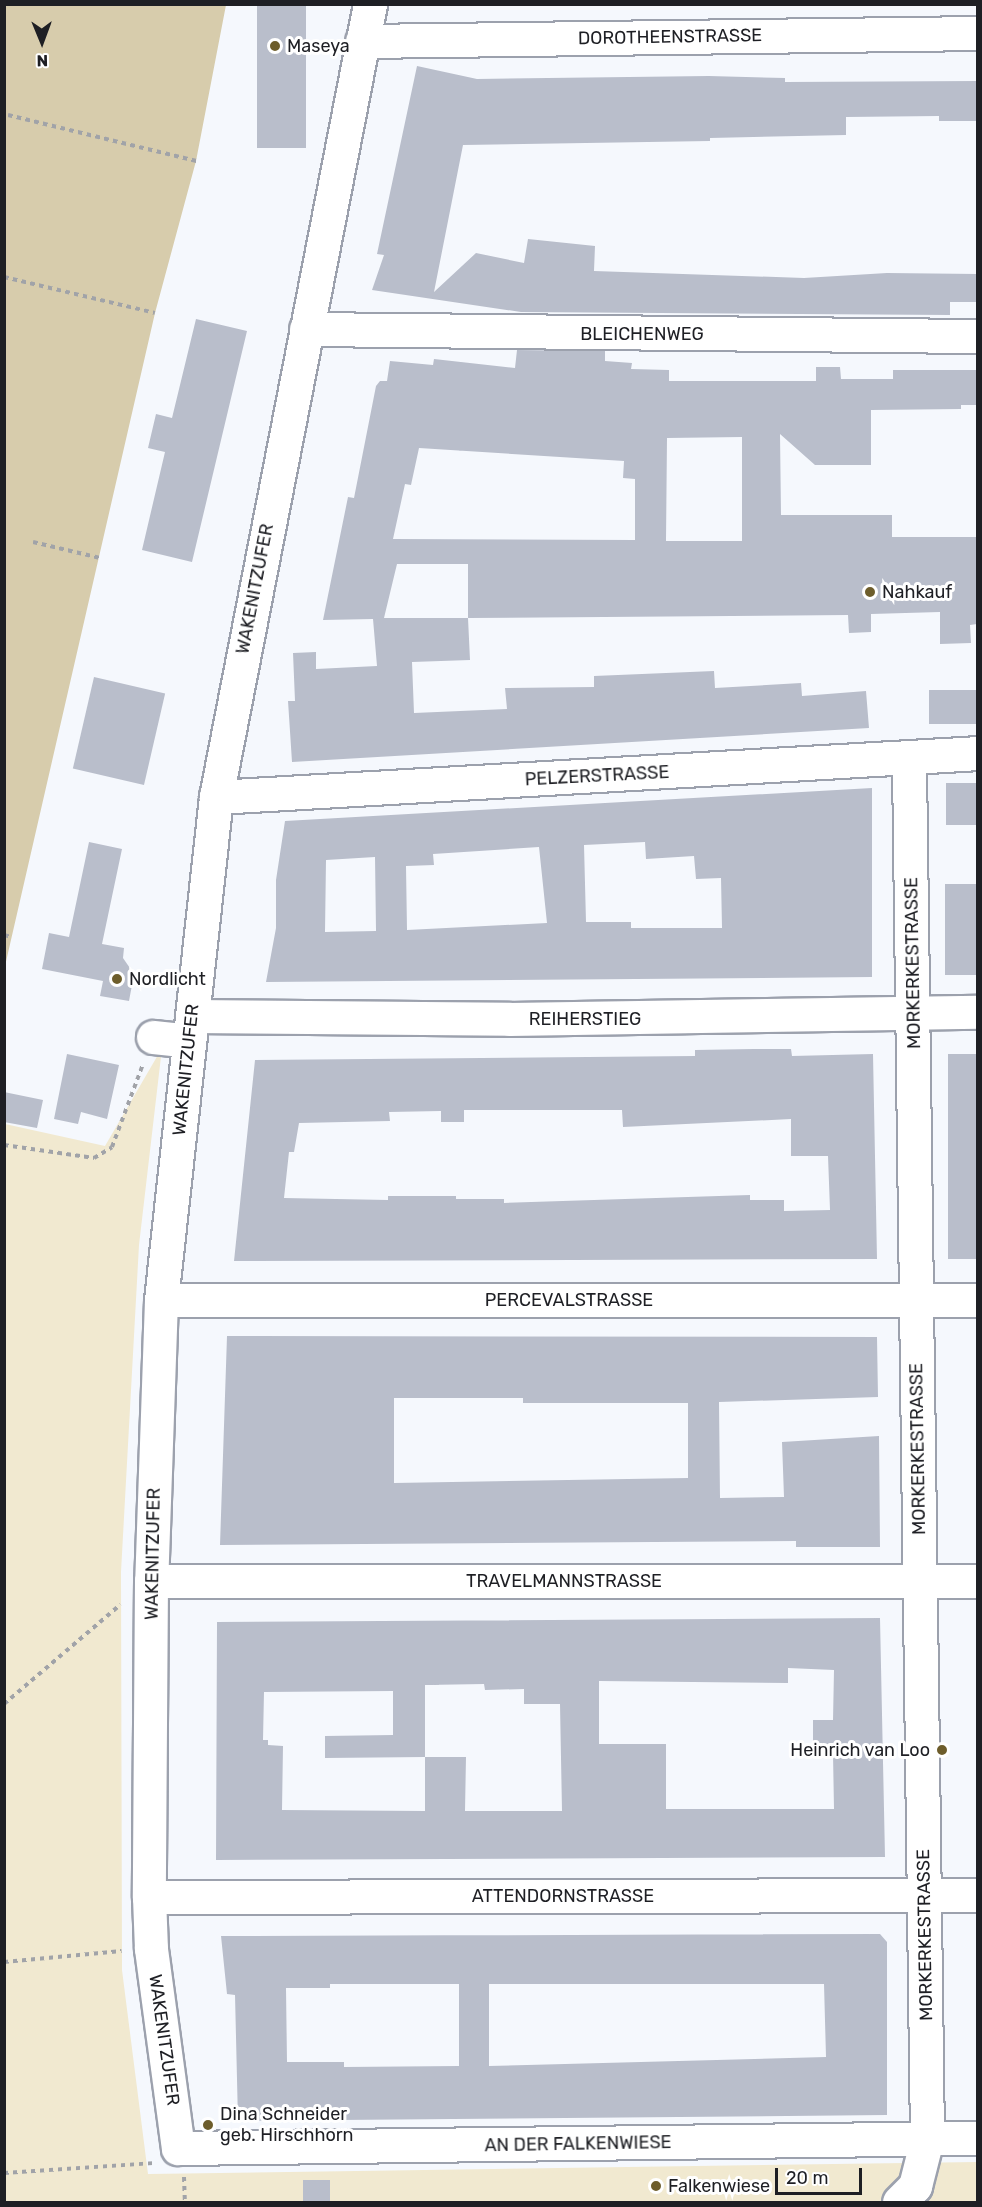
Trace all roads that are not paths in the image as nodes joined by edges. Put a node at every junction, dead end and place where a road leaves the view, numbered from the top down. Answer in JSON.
{"nodes":[{"id":1,"x":370,"y":4,"type":"edge"},
{"id":2,"x":978,"y":33,"type":"edge"},
{"id":3,"x":362,"y":41,"type":"junction"},
{"id":4,"x":306,"y":329,"type":"junction"},
{"id":5,"x":978,"y":336,"type":"edge"},
{"id":6,"x":978,"y":753,"type":"edge"},
{"id":7,"x":909,"y":758,"type":"junction"},
{"id":8,"x":216,"y":797,"type":"junction"},
{"id":9,"x":978,"y":1012,"type":"edge"},
{"id":10,"x":914,"y":1016,"type":"junction"},
{"id":11,"x":190,"y":1028,"type":"junction"},
{"id":12,"x":153,"y":1036,"type":"road end"},
{"id":13,"x":161,"y":1300,"type":"junction"},
{"id":14,"x":914,"y":1300,"type":"junction"},
{"id":15,"x":978,"y":1300,"type":"edge"},
{"id":16,"x":151,"y":1581,"type":"junction"},
{"id":17,"x":921,"y":1581,"type":"junction"},
{"id":18,"x":978,"y":1581,"type":"edge"},
{"id":19,"x":978,"y":1895,"type":"edge"},
{"id":20,"x":925,"y":1896,"type":"junction"},
{"id":21,"x":149,"y":1897,"type":"junction"},
{"id":22,"x":978,"y":2138,"type":"edge"},
{"id":23,"x":927,"y":2139,"type":"junction"},
{"id":24,"x":180,"y":2155,"type":"joint"},
{"id":25,"x":899,"y":2202,"type":"edge"}],
"edges":[{"from":1,"to":3,"type":"street","name":"WAKENITZUFER"},
{"from":2,"to":3,"type":"street","name":"DOROTHEENSTRASSE"},
{"from":3,"to":4,"type":"street","name":"WAKENITZUFER"},
{"from":4,"to":5,"type":"street","name":"BLEICHENWEG"},
{"from":4,"to":8,"type":"street","name":"WAKENITZUFER"},
{"from":6,"to":7,"type":"street","name":"PELZERSTRASSE"},
{"from":7,"to":8,"type":"street","name":"PELZERSTRASSE"},
{"from":7,"to":10,"type":"street","name":"MORKERKESTRASSE"},
{"from":8,"to":11,"type":"street","name":"WAKENITZUFER"},
{"from":9,"to":10,"type":"street","name":"REIHERSTIEG"},
{"from":10,"to":11,"type":"street","name":"REIHERSTIEG"},
{"from":10,"to":14,"type":"street","name":"MORKERKESTRASSE"},
{"from":11,"to":12,"type":"street","name":"REIHERSTIEG"},
{"from":11,"to":13,"type":"street","name":"WAKENITZUFER"},
{"from":13,"to":14,"type":"street","name":"PERCEVALSTRASSE"},
{"from":13,"to":16,"type":"street","name":"WAKENITZUFER"},
{"from":14,"to":15,"type":"street","name":"PERCEVALSTRASSE"},
{"from":14,"to":17,"type":"street","name":"MORKERKESTRASSE"},
{"from":16,"to":17,"type":"street","name":"TRAVELMANNSTRASSE"},
{"from":16,"to":21,"type":"street","name":"WAKENITZUFER"},
{"from":17,"to":18,"type":"street","name":"TRAVELMANNSTRASSE"},
{"from":17,"to":20,"type":"street","name":"MORKERKESTRASSE"},
{"from":19,"to":20,"type":"street","name":"ATTENDORNSTRASSE"},
{"from":20,"to":21,"type":"street","name":"ATTENDORNSTRASSE"},
{"from":20,"to":23,"type":"street","name":"MORKERKESTRASSE"},
{"from":21,"to":24,"type":"street","name":"WAKENITZUFER"},
{"from":22,"to":23,"type":"street","name":"AN DER FALKENWIESE"},
{"from":23,"to":24,"type":"street","name":"AN DER FALKENWIESE"},
{"from":23,"to":25,"type":"street","name":"MORKERKESTRASSE"}]}
